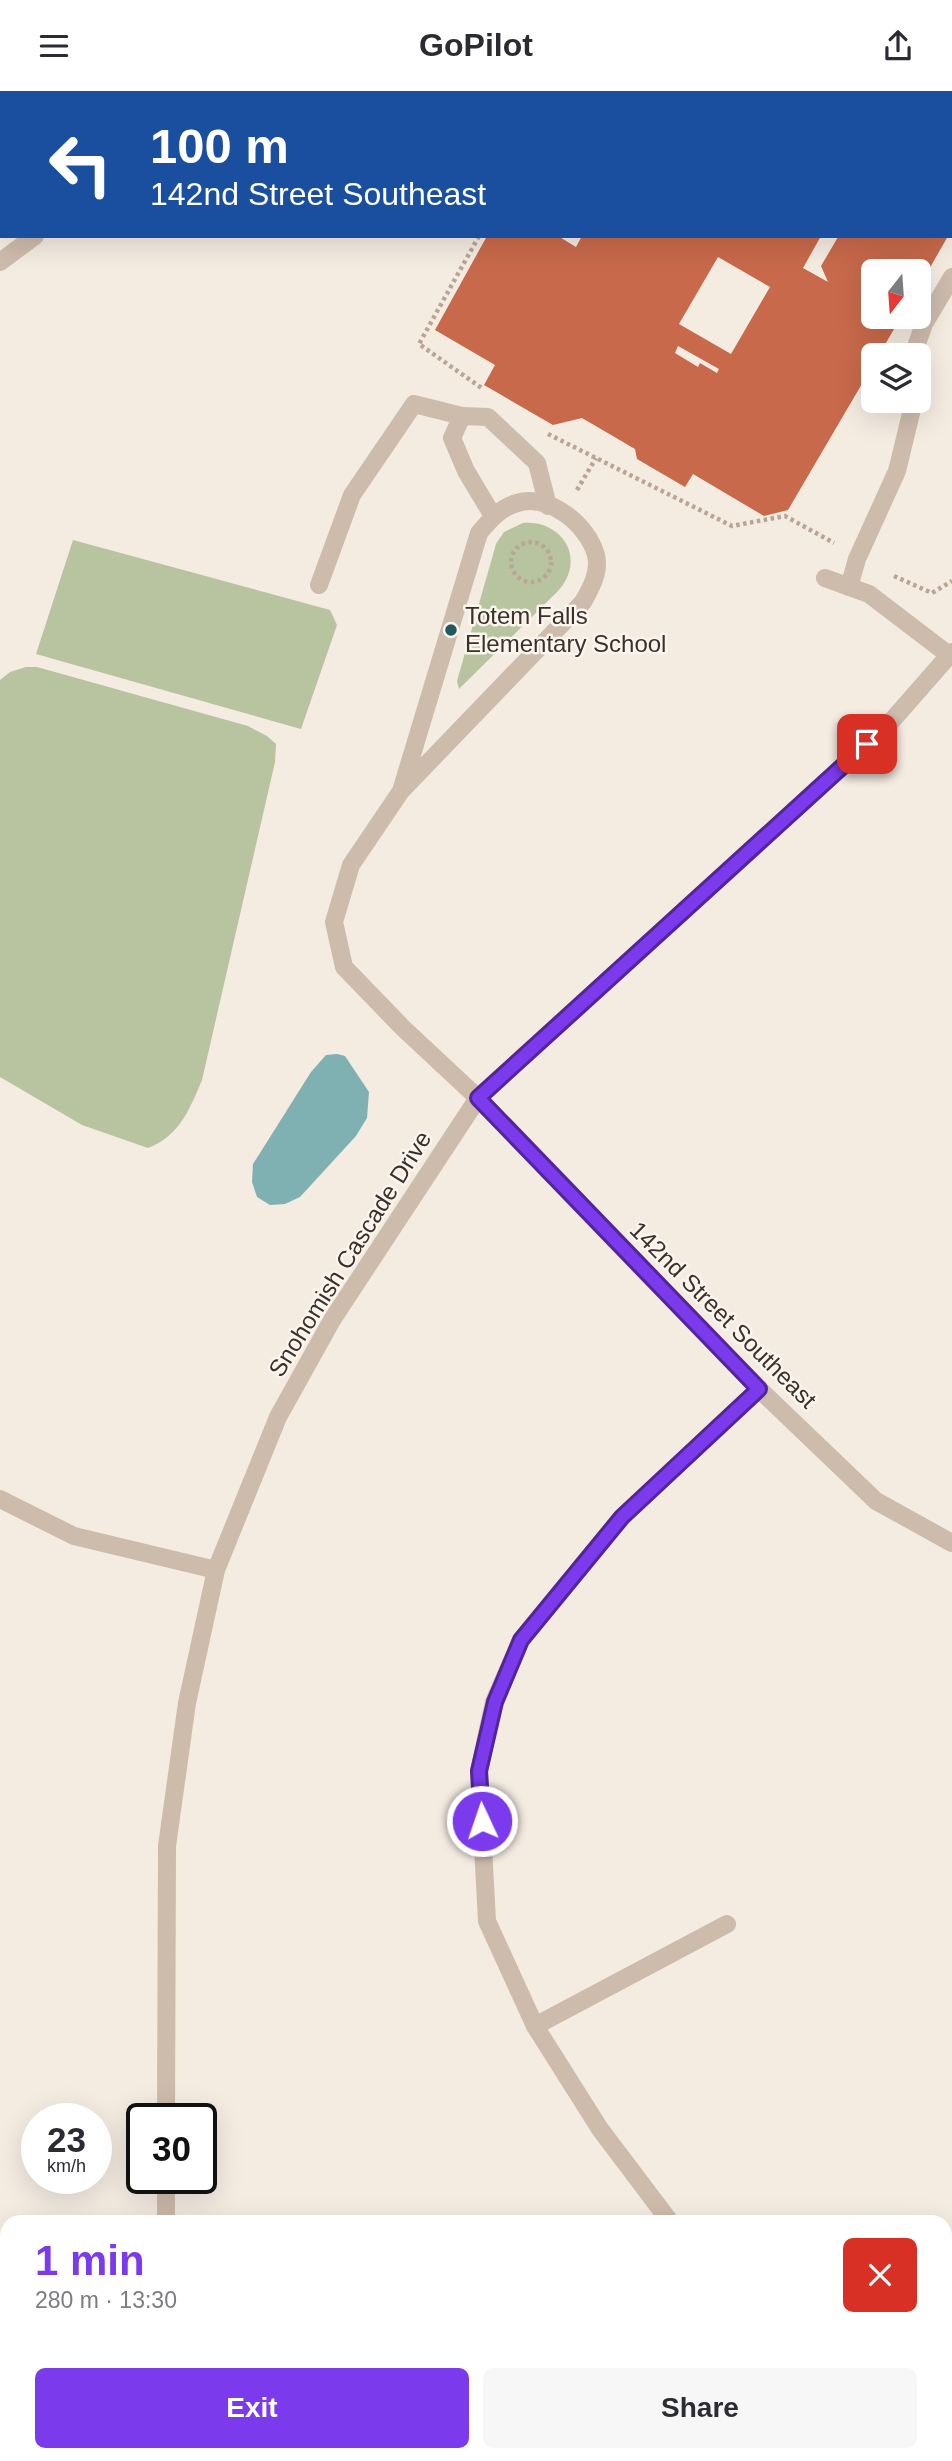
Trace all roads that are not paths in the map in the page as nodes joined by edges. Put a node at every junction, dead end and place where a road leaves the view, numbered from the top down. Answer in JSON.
{"nodes":[{"id":1,"x":32,"y":238,"type":"edge"},
{"id":2,"x":0,"y":262,"type":"edge"},
{"id":3,"x":952,"y":277,"type":"edge"},
{"id":4,"x":917,"y":343,"type":"edge"},
{"id":5,"x":911,"y":413,"type":"edge"},
{"id":6,"x":462,"y":416,"type":"junction"},
{"id":7,"x":548,"y":506,"type":"junction"},
{"id":8,"x":494,"y":516,"type":"junction"},
{"id":9,"x":825,"y":578,"type":"dead end"},
{"id":10,"x":319,"y":585,"type":"dead end"},
{"id":11,"x":849,"y":587,"type":"junction"},
{"id":12,"x":950,"y":653,"type":"edge"},
{"id":13,"x":401,"y":791,"type":"junction"},
{"id":14,"x":478,"y":1098,"type":"junction"},
{"id":15,"x":759,"y":1389,"type":"junction"},
{"id":16,"x":0,"y":1499,"type":"edge"},
{"id":17,"x":952,"y":1543,"type":"edge"},
{"id":18,"x":216,"y":1570,"type":"junction"},
{"id":19,"x":727,"y":1924,"type":"dead end"},
{"id":20,"x":536,"y":2026,"type":"junction"},
{"id":21,"x":166,"y":2103,"type":"edge"},
{"id":22,"x":166,"y":2194,"type":"edge"},
{"id":23,"x":166,"y":2215,"type":"edge"},
{"id":24,"x":665,"y":2215,"type":"edge"}],
"edges":[{"from":1,"to":2,"type":"street"},
{"from":3,"to":4,"type":"street"},
{"from":5,"to":11,"type":"street"},
{"from":6,"to":7,"type":"street"},
{"from":6,"to":8,"type":"street"},
{"from":6,"to":10,"type":"street"},
{"from":7,"to":8,"type":"street"},
{"from":7,"to":13,"type":"street"},
{"from":8,"to":13,"type":"street"},
{"from":9,"to":11,"type":"street"},
{"from":11,"to":12,"type":"street"},
{"from":12,"to":14,"type":"street","name":"Snohomish Cascade Drive"},
{"from":13,"to":14,"type":"street","name":"142nd Street Southeast"},
{"from":14,"to":15,"type":"street","name":"142nd Street Southeast"},
{"from":14,"to":18,"type":"street","name":"Snohomish Cascade Drive"},
{"from":15,"to":17,"type":"street","name":"142nd Street Southeast"},
{"from":15,"to":20,"type":"street"},
{"from":16,"to":18,"type":"street"},
{"from":18,"to":21,"type":"street","name":"Snohomish Cascade Drive"},
{"from":19,"to":20,"type":"street"},
{"from":20,"to":24,"type":"street"},
{"from":22,"to":23,"type":"street"}]}
